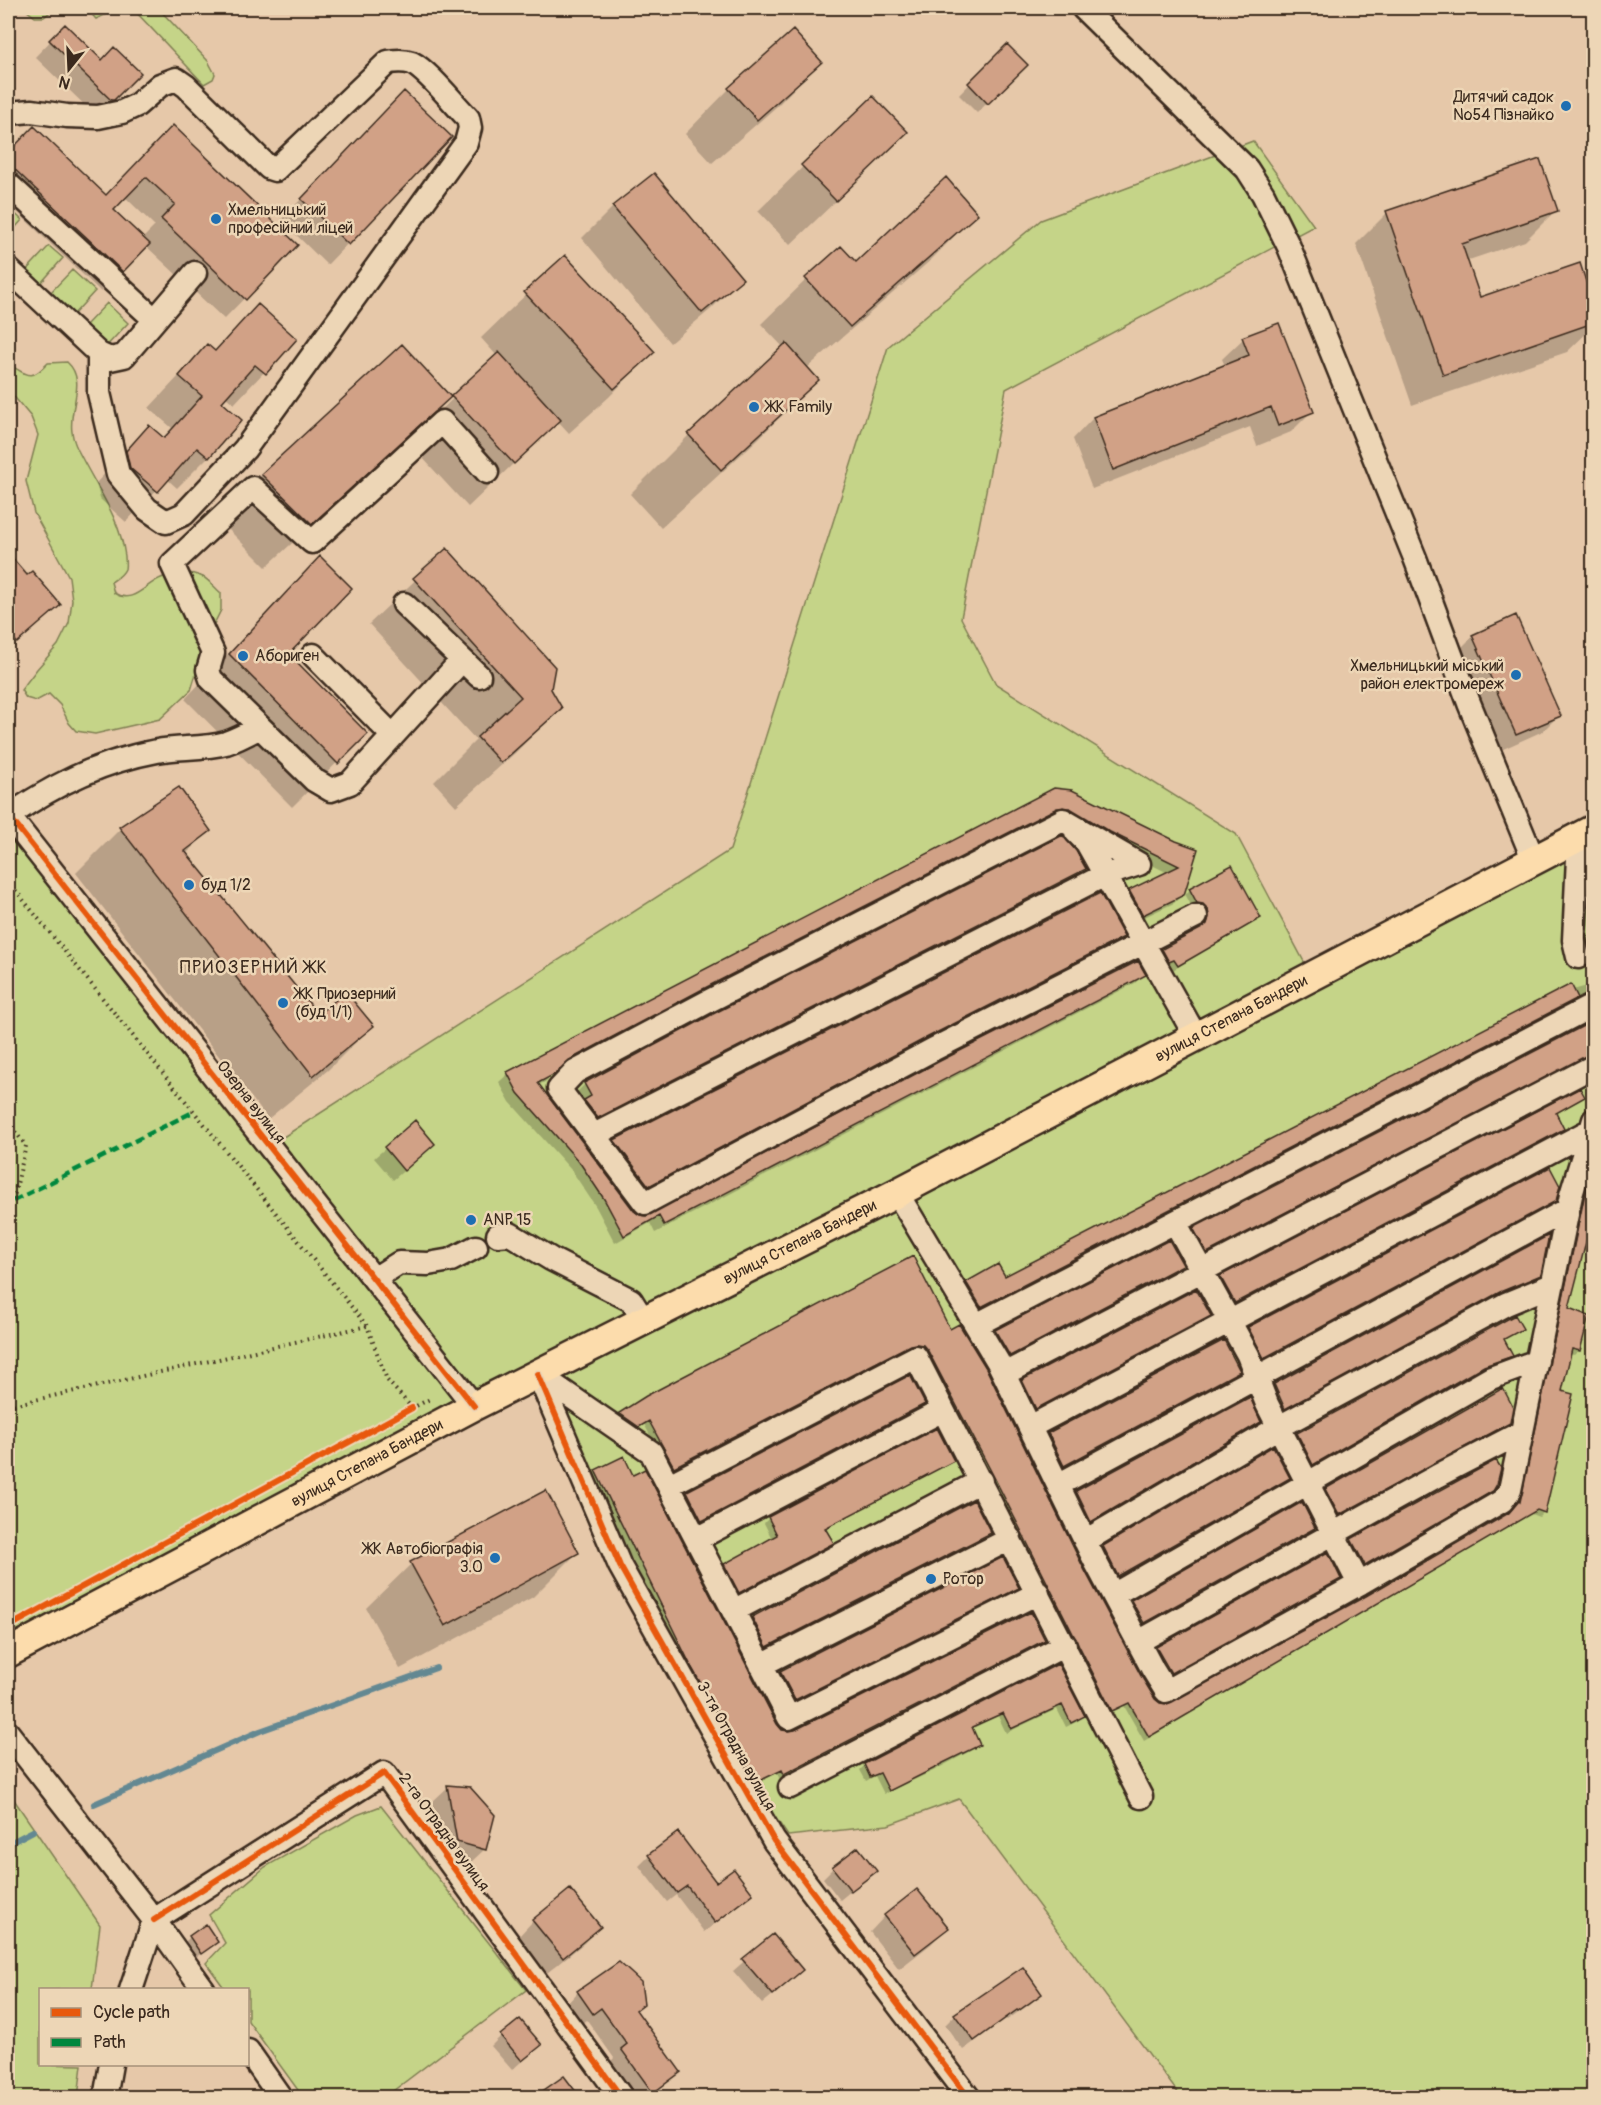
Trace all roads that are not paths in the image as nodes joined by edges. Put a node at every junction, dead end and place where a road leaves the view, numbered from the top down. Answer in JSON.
{"nodes":[{"id":1,"x":1083,"y":8,"type":"edge"},
{"id":2,"x":8,"y":113,"type":"edge"},
{"id":3,"x":8,"y":184,"type":"edge"},
{"id":4,"x":8,"y":269,"type":"edge"},
{"id":5,"x":195,"y":273,"type":"dead end"},
{"id":6,"x":154,"y":320,"type":"junction"},
{"id":7,"x":99,"y":354,"type":"junction"},
{"id":8,"x":488,"y":472,"type":"dead end"},
{"id":9,"x":404,"y":604,"type":"dead end"},
{"id":10,"x":313,"y":655,"type":"dead end"},
{"id":11,"x":462,"y":660,"type":"junction"},
{"id":12,"x":479,"y":676,"type":"dead end"},
{"id":13,"x":260,"y":727,"type":"junction"},
{"id":14,"x":393,"y":736,"type":"junction"},
{"id":15,"x":8,"y":816,"type":"edge"},
{"id":16,"x":1063,"y":820,"type":"junction"},
{"id":17,"x":1586,"y":833,"type":"edge"},
{"id":18,"x":1534,"y":861,"type":"junction"},
{"id":19,"x":1105,"y":875,"type":"junction"},
{"id":20,"x":1196,"y":916,"type":"dead end"},
{"id":21,"x":1143,"y":942,"type":"junction"},
{"id":22,"x":1578,"y":957,"type":"dead end"},
{"id":23,"x":1593,"y":1009,"type":"edge"},
{"id":24,"x":1196,"y":1037,"type":"junction"},
{"id":25,"x":1593,"y":1066,"type":"edge"},
{"id":26,"x":1592,"y":1125,"type":"edge"},
{"id":27,"x":594,"y":1135,"type":"junction"},
{"id":28,"x":897,"y":1193,"type":"junction"},
{"id":29,"x":1568,"y":1210,"type":"junction"},
{"id":30,"x":1175,"y":1222,"type":"junction"},
{"id":31,"x":498,"y":1234,"type":"dead end"},
{"id":32,"x":477,"y":1247,"type":"dead end"},
{"id":33,"x":1201,"y":1270,"type":"junction"},
{"id":34,"x":374,"y":1280,"type":"junction"},
{"id":35,"x":1552,"y":1285,"type":"junction"},
{"id":36,"x":644,"y":1321,"type":"junction"},
{"id":37,"x":1230,"y":1323,"type":"junction"},
{"id":38,"x":976,"y":1325,"type":"junction"},
{"id":39,"x":1537,"y":1361,"type":"junction"},
{"id":40,"x":538,"y":1374,"type":"junction"},
{"id":41,"x":1004,"y":1374,"type":"junction"},
{"id":42,"x":1256,"y":1376,"type":"junction"},
{"id":43,"x":474,"y":1406,"type":"junction"},
{"id":44,"x":944,"y":1410,"type":"junction"},
{"id":45,"x":1030,"y":1427,"type":"junction"},
{"id":46,"x":1279,"y":1427,"type":"junction"},
{"id":47,"x":1522,"y":1432,"type":"junction"},
{"id":48,"x":981,"y":1481,"type":"junction"},
{"id":49,"x":1308,"y":1483,"type":"junction"},
{"id":50,"x":669,"y":1485,"type":"junction"},
{"id":51,"x":1058,"y":1485,"type":"junction"},
{"id":52,"x":1333,"y":1533,"type":"junction"},
{"id":53,"x":696,"y":1539,"type":"junction"},
{"id":54,"x":1011,"y":1539,"type":"junction"},
{"id":55,"x":1085,"y":1541,"type":"junction"},
{"id":56,"x":1359,"y":1584,"type":"junction"},
{"id":57,"x":1038,"y":1593,"type":"junction"},
{"id":58,"x":1113,"y":1595,"type":"junction"},
{"id":59,"x":734,"y":1611,"type":"junction"},
{"id":60,"x":1138,"y":1642,"type":"junction"},
{"id":61,"x":1065,"y":1646,"type":"junction"},
{"id":62,"x":8,"y":1653,"type":"edge"},
{"id":63,"x":761,"y":1665,"type":"junction"},
{"id":64,"x":8,"y":1733,"type":"edge"},
{"id":65,"x":790,"y":1787,"type":"dead end"},
{"id":66,"x":1141,"y":1797,"type":"dead end"},
{"id":67,"x":154,"y":1920,"type":"junction"},
{"id":68,"x":131,"y":1988,"type":"edge"},
{"id":69,"x":203,"y":1988,"type":"edge"},
{"id":70,"x":249,"y":2052,"type":"edge"},
{"id":71,"x":111,"y":2066,"type":"edge"},
{"id":72,"x":105,"y":2097,"type":"edge"},
{"id":73,"x":281,"y":2097,"type":"edge"},
{"id":74,"x":622,"y":2097,"type":"edge"},
{"id":75,"x":969,"y":2097,"type":"edge"}],
"edges":[{"from":1,"to":18,"type":"street"},
{"from":2,"to":7,"type":"street"},
{"from":3,"to":6,"type":"street"},
{"from":4,"to":7,"type":"street"},
{"from":5,"to":6,"type":"street"},
{"from":6,"to":7,"type":"street"},
{"from":8,"to":13,"type":"street"},
{"from":9,"to":11,"type":"street"},
{"from":10,"to":14,"type":"street"},
{"from":11,"to":12,"type":"street"},
{"from":11,"to":14,"type":"street"},
{"from":13,"to":14,"type":"street"},
{"from":13,"to":15,"type":"street"},
{"from":15,"to":34,"type":"street","name":"Озерна вулиця"},
{"from":16,"to":19,"type":"street"},
{"from":16,"to":19,"type":"street"},
{"from":16,"to":27,"type":"street"},
{"from":17,"to":18,"type":"main road","name":"вулиця Степана Бандери"},
{"from":17,"to":22,"type":"street"},
{"from":18,"to":24,"type":"main road","name":"вулиця Степана Бандери"},
{"from":19,"to":21,"type":"street"},
{"from":19,"to":27,"type":"street"},
{"from":20,"to":21,"type":"street"},
{"from":21,"to":24,"type":"street"},
{"from":21,"to":27,"type":"street"},
{"from":23,"to":30,"type":"street"},
{"from":24,"to":28,"type":"main road","name":"вулиця Степана Бандери"},
{"from":25,"to":33,"type":"street"},
{"from":26,"to":29,"type":"street"},
{"from":26,"to":37,"type":"street"},
{"from":28,"to":36,"type":"main road","name":"вулиця Степана Бандери"},
{"from":28,"to":38,"type":"street"},
{"from":29,"to":35,"type":"street"},
{"from":29,"to":42,"type":"street"},
{"from":30,"to":33,"type":"street"},
{"from":30,"to":38,"type":"street"},
{"from":31,"to":36,"type":"street"},
{"from":32,"to":34,"type":"street"},
{"from":33,"to":37,"type":"street"},
{"from":33,"to":41,"type":"street"},
{"from":34,"to":43,"type":"street","name":"Озерна вулиця"},
{"from":35,"to":39,"type":"street"},
{"from":35,"to":46,"type":"street"},
{"from":36,"to":40,"type":"main road","name":"вулиця Степана Бандери"},
{"from":37,"to":42,"type":"street"},
{"from":37,"to":45,"type":"street"},
{"from":38,"to":41,"type":"street"},
{"from":39,"to":47,"type":"street"},
{"from":39,"to":49,"type":"street"},
{"from":40,"to":43,"type":"main road","name":"вулиця Степана Бандери"},
{"from":40,"to":50,"type":"street"},
{"from":40,"to":75,"type":"street","name":"3-тя Отрадна вулиця"},
{"from":41,"to":45,"type":"street"},
{"from":42,"to":46,"type":"street"},
{"from":42,"to":51,"type":"street"},
{"from":43,"to":62,"type":"main road","name":"вулиця Степана Бандери"},
{"from":44,"to":48,"type":"street"},
{"from":44,"to":50,"type":"street"},
{"from":44,"to":53,"type":"street"},
{"from":45,"to":51,"type":"street"},
{"from":46,"to":49,"type":"street"},
{"from":46,"to":55,"type":"street"},
{"from":47,"to":52,"type":"street"},
{"from":47,"to":56,"type":"street"},
{"from":48,"to":54,"type":"street"},
{"from":48,"to":59,"type":"street"},
{"from":49,"to":52,"type":"street"},
{"from":49,"to":58,"type":"street"},
{"from":50,"to":53,"type":"street"},
{"from":51,"to":55,"type":"street"},
{"from":52,"to":56,"type":"street"},
{"from":52,"to":60,"type":"street"},
{"from":53,"to":59,"type":"street"},
{"from":54,"to":57,"type":"street"},
{"from":54,"to":63,"type":"street"},
{"from":55,"to":58,"type":"street"},
{"from":56,"to":60,"type":"street"},
{"from":57,"to":61,"type":"street"},
{"from":57,"to":63,"type":"street"},
{"from":58,"to":60,"type":"street"},
{"from":59,"to":63,"type":"street"},
{"from":61,"to":65,"type":"street"},
{"from":61,"to":66,"type":"street"},
{"from":64,"to":67,"type":"street"},
{"from":67,"to":68,"type":"street"},
{"from":67,"to":69,"type":"street"},
{"from":67,"to":74,"type":"street","name":"2-га Отрадна вулиця"},
{"from":70,"to":73,"type":"street"},
{"from":71,"to":72,"type":"street"}]}
